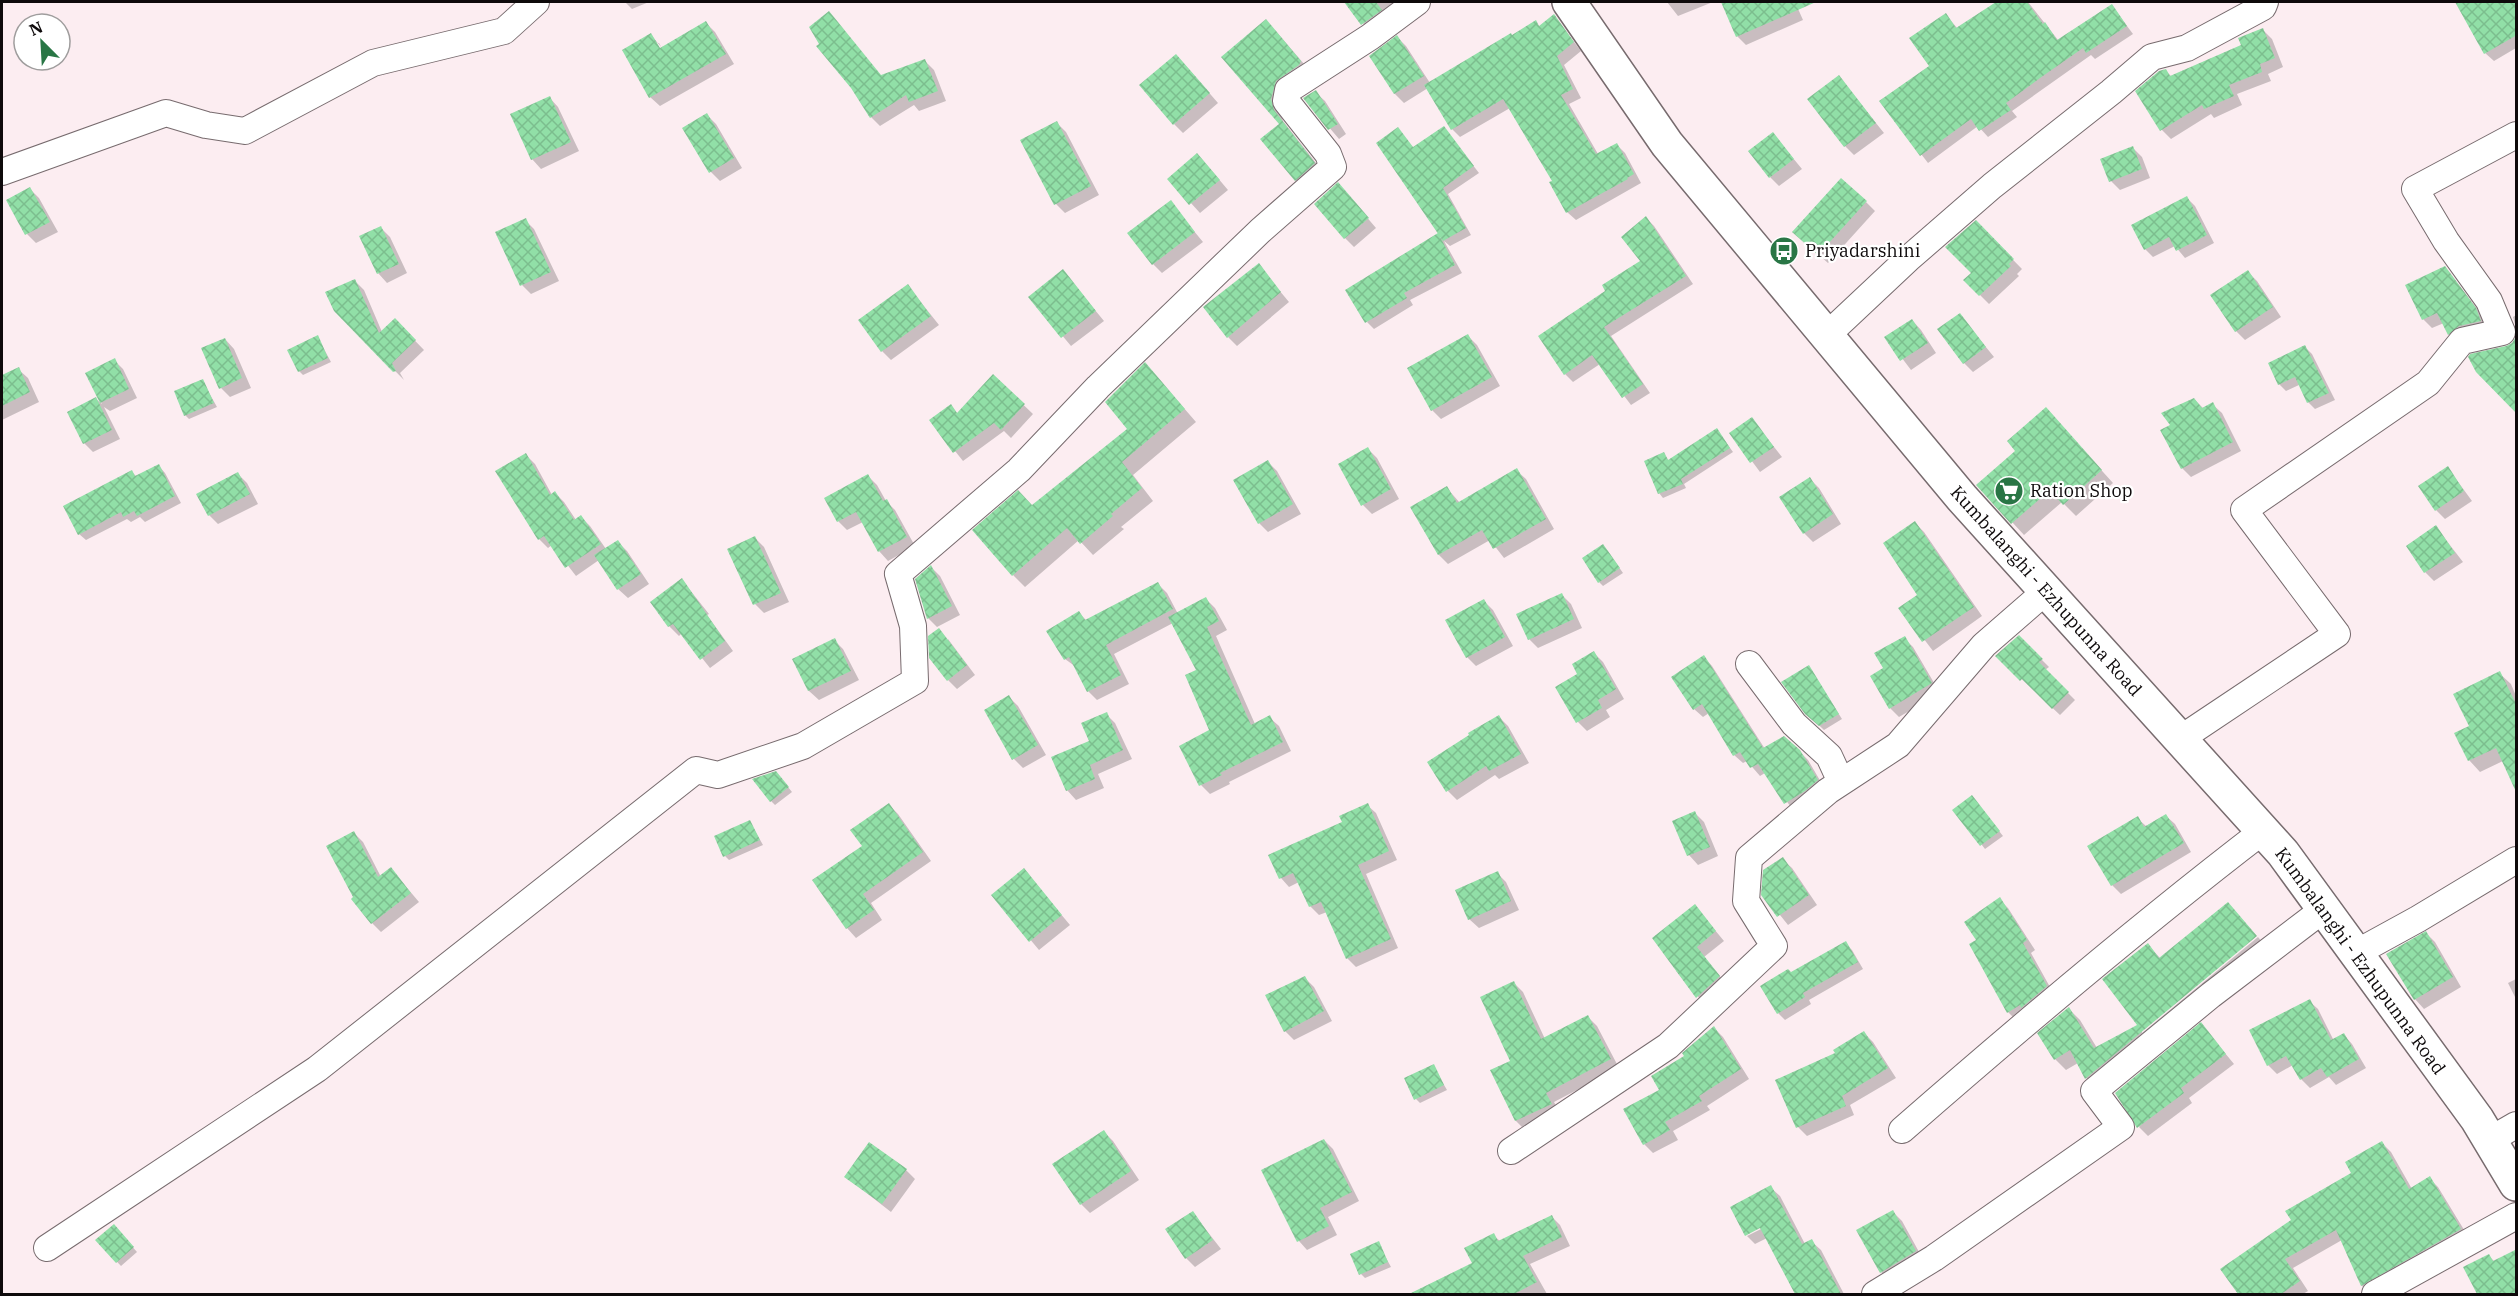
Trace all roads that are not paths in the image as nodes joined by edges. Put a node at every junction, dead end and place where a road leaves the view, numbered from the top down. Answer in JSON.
{"nodes":[{"id":1,"x":536,"y":2,"type":"edge"},
{"id":2,"x":1417,"y":2,"type":"edge"},
{"id":3,"x":1569,"y":2,"type":"edge"},
{"id":4,"x":2265,"y":2,"type":"edge"},
{"id":5,"x":2517,"y":135,"type":"edge"},
{"id":6,"x":2,"y":172,"type":"edge"},
{"id":7,"x":1826,"y":336,"type":"junction"},
{"id":8,"x":2046,"y":591,"type":"junction"},
{"id":9,"x":1749,"y":663,"type":"dead end"},
{"id":10,"x":2180,"y":740,"type":"junction"},
{"id":11,"x":1841,"y":782,"type":"junction"},
{"id":12,"x":2263,"y":831,"type":"junction"},
{"id":13,"x":2517,"y":860,"type":"edge"},
{"id":14,"x":2324,"y":909,"type":"junction"},
{"id":15,"x":2356,"y":953,"type":"junction"},
{"id":16,"x":1902,"y":1130,"type":"dead end"},
{"id":17,"x":2503,"y":1133,"type":"edge"},
{"id":18,"x":1511,"y":1151,"type":"dead end"},
{"id":19,"x":2517,"y":1184,"type":"edge"},
{"id":20,"x":2517,"y":1216,"type":"edge"},
{"id":21,"x":47,"y":1248,"type":"dead end"},
{"id":22,"x":1875,"y":1294,"type":"edge"},
{"id":23,"x":2375,"y":1294,"type":"edge"}],
"edges":[{"from":1,"to":6,"type":"street"},
{"from":2,"to":21,"type":"street"},
{"from":3,"to":7,"type":"main road","name":"Kumbalanghi - Ezhupunna Road"},
{"from":4,"to":7,"type":"street"},
{"from":5,"to":10,"type":"street"},
{"from":7,"to":8,"type":"main road","name":"Kumbalanghi - Ezhupunna Road"},
{"from":8,"to":10,"type":"main road","name":"Kumbalanghi - Ezhupunna Road"},
{"from":8,"to":11,"type":"street"},
{"from":9,"to":11,"type":"street"},
{"from":10,"to":12,"type":"main road","name":"Kumbalanghi - Ezhupunna Road"},
{"from":11,"to":18,"type":"street"},
{"from":12,"to":14,"type":"main road","name":"Kumbalanghi - Ezhupunna Road"},
{"from":12,"to":16,"type":"street"},
{"from":13,"to":15,"type":"street"},
{"from":14,"to":15,"type":"main road","name":"Kumbalanghi - Ezhupunna Road"},
{"from":14,"to":22,"type":"street"},
{"from":15,"to":17,"type":"main road","name":"Kumbalanghi - Ezhupunna Road"},
{"from":17,"to":19,"type":"main road","name":"Kumbalanghi - Ezhupunna Road"},
{"from":20,"to":23,"type":"street"}]}
